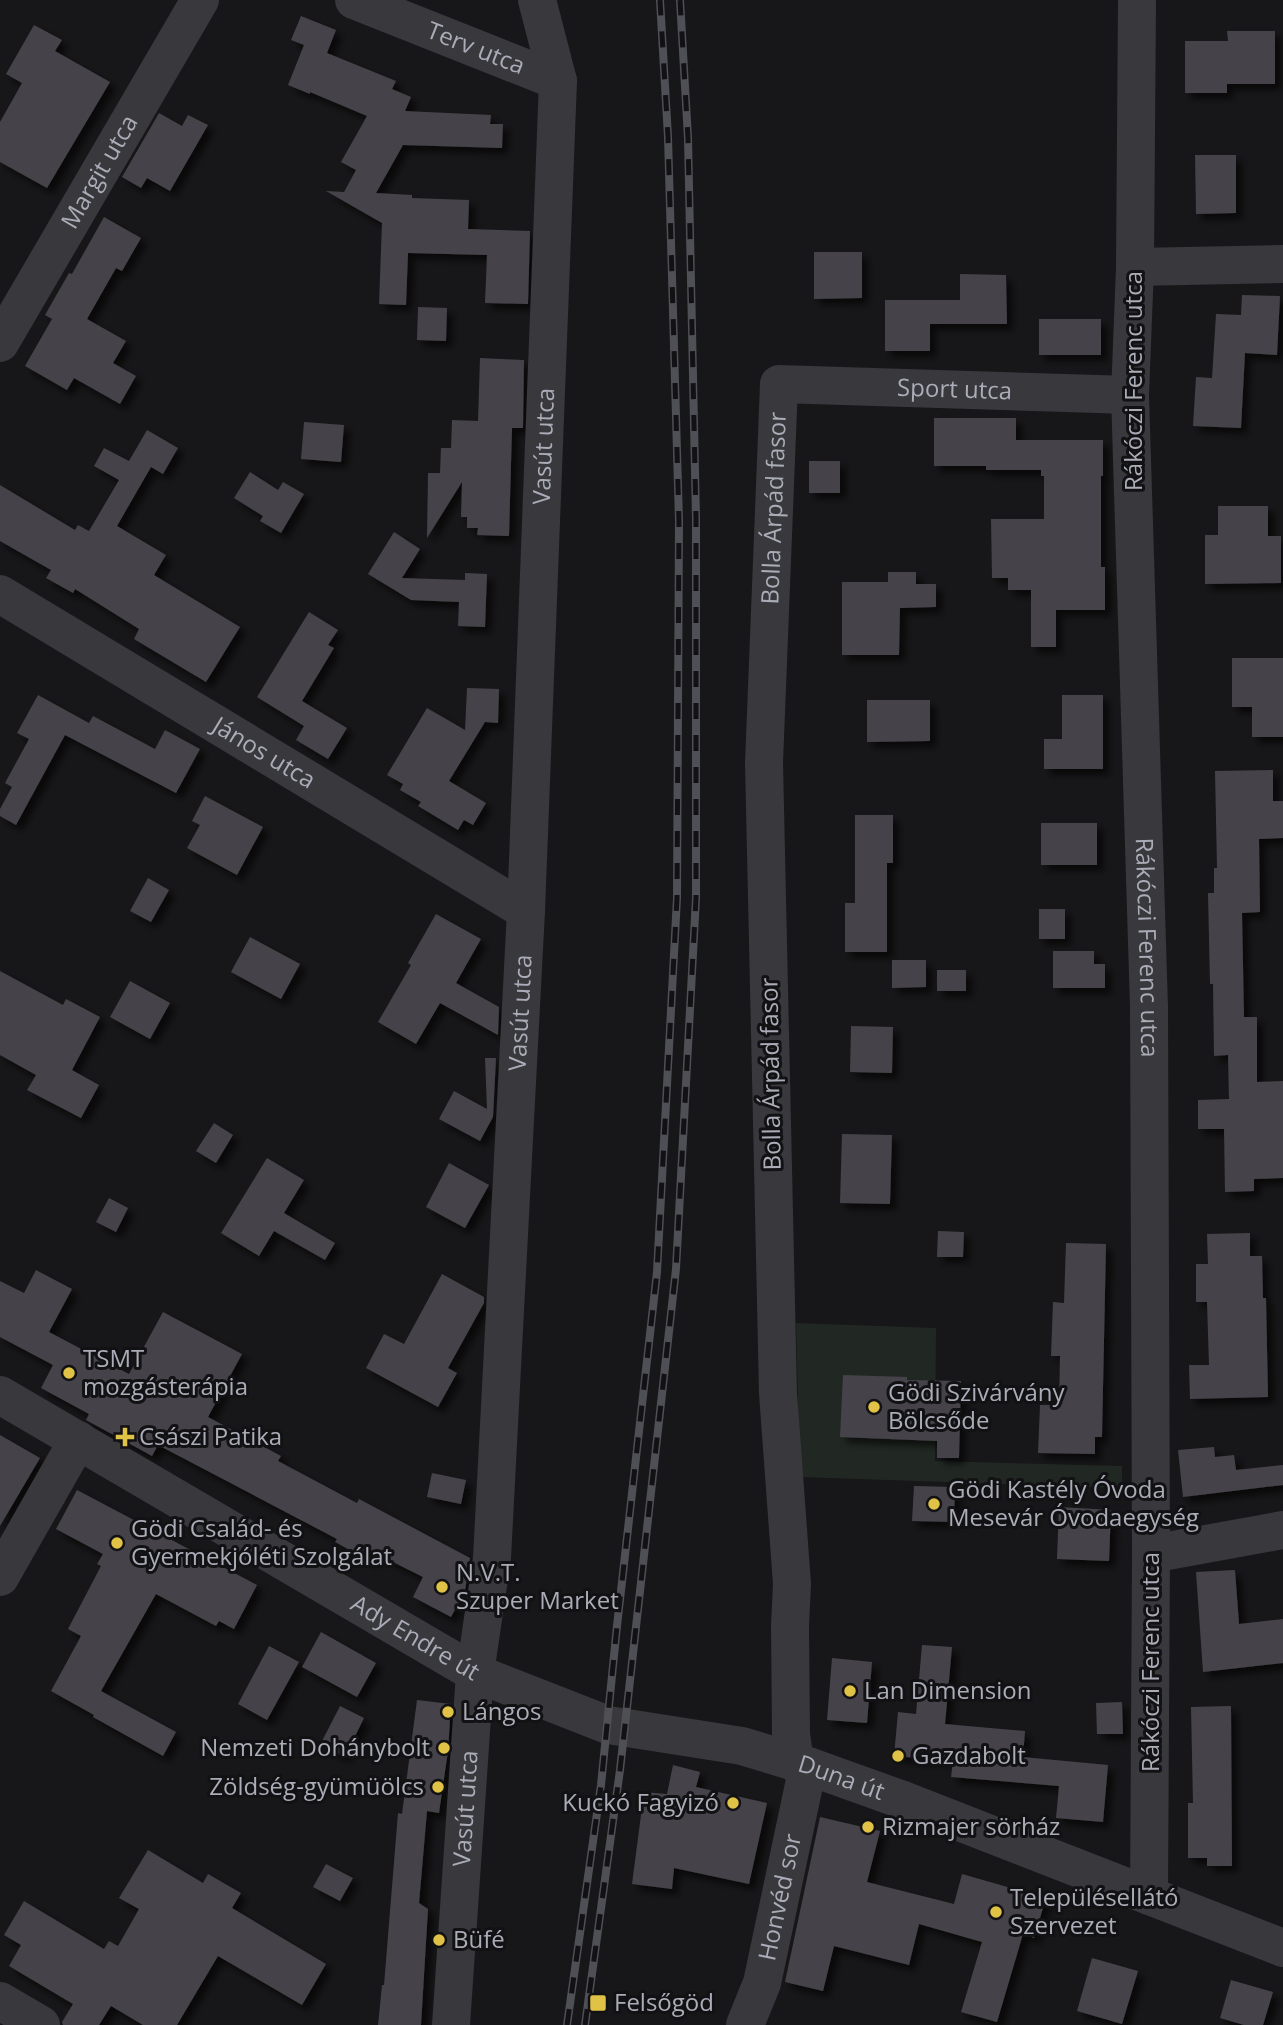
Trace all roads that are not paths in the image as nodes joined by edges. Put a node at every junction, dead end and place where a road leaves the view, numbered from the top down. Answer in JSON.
{"nodes":[{"id":1,"x":200,"y":0,"type":"edge"},
{"id":2,"x":354,"y":0,"type":"edge"},
{"id":3,"x":537,"y":0,"type":"edge"},
{"id":4,"x":1137,"y":0,"type":"edge"},
{"id":5,"x":558,"y":81,"type":"junction"},
{"id":6,"x":1283,"y":264,"type":"edge"},
{"id":7,"x":1135,"y":267,"type":"junction"},
{"id":8,"x":0,"y":343,"type":"edge"},
{"id":9,"x":779,"y":384,"type":"joint"},
{"id":10,"x":1130,"y":395,"type":"junction"},
{"id":11,"x":0,"y":594,"type":"edge"},
{"id":12,"x":526,"y":911,"type":"junction"},
{"id":13,"x":0,"y":1395,"type":"edge"},
{"id":14,"x":78,"y":1440,"type":"junction"},
{"id":15,"x":1283,"y":1530,"type":"edge"},
{"id":16,"x":1152,"y":1554,"type":"junction"},
{"id":17,"x":0,"y":1577,"type":"edge"},
{"id":18,"x":475,"y":1673,"type":"junction"},
{"id":19,"x":625,"y":1727,"type":"joint"},
{"id":20,"x":801,"y":1765,"type":"junction"},
{"id":21,"x":1150,"y":1896,"type":"junction"},
{"id":22,"x":1283,"y":1948,"type":"edge"},
{"id":23,"x":0,"y":2001,"type":"edge"},
{"id":24,"x":41,"y":2025,"type":"edge"},
{"id":25,"x":452,"y":2025,"type":"edge"},
{"id":26,"x":746,"y":2025,"type":"edge"}],
"edges":[{"from":1,"to":8,"type":"street","name":"Margit utca"},
{"from":2,"to":5,"type":"street","name":"Terv utca"},
{"from":3,"to":5,"type":"street","name":"Vasút utca"},
{"from":4,"to":7,"type":"street","name":"Rákóczi Ferenc utca"},
{"from":5,"to":12,"type":"street","name":"Vasút utca"},
{"from":6,"to":7,"type":"street"},
{"from":7,"to":10,"type":"street","name":"Rákóczi Ferenc utca"},
{"from":9,"to":10,"type":"street","name":"Sport utca"},
{"from":9,"to":20,"type":"street","name":"Bolla Árpád fasor"},
{"from":10,"to":16,"type":"street","name":"Rákóczi Ferenc utca"},
{"from":11,"to":12,"type":"street","name":"János utca"},
{"from":12,"to":18,"type":"street","name":"Vasút utca"},
{"from":13,"to":14,"type":"street","name":"Ady Endre út"},
{"from":14,"to":17,"type":"street"},
{"from":14,"to":18,"type":"street","name":"Ady Endre út"},
{"from":15,"to":16,"type":"street"},
{"from":16,"to":21,"type":"street","name":"Rákóczi Ferenc utca"},
{"from":18,"to":19,"type":"street","name":"Ady Endre út"},
{"from":18,"to":25,"type":"street","name":"Vasút utca"},
{"from":19,"to":20,"type":"street","name":"Duna út"},
{"from":20,"to":21,"type":"street","name":"Duna út"},
{"from":20,"to":26,"type":"street","name":"Honvéd sor"},
{"from":21,"to":22,"type":"street","name":"Duna út"},
{"from":23,"to":24,"type":"street"}]}
